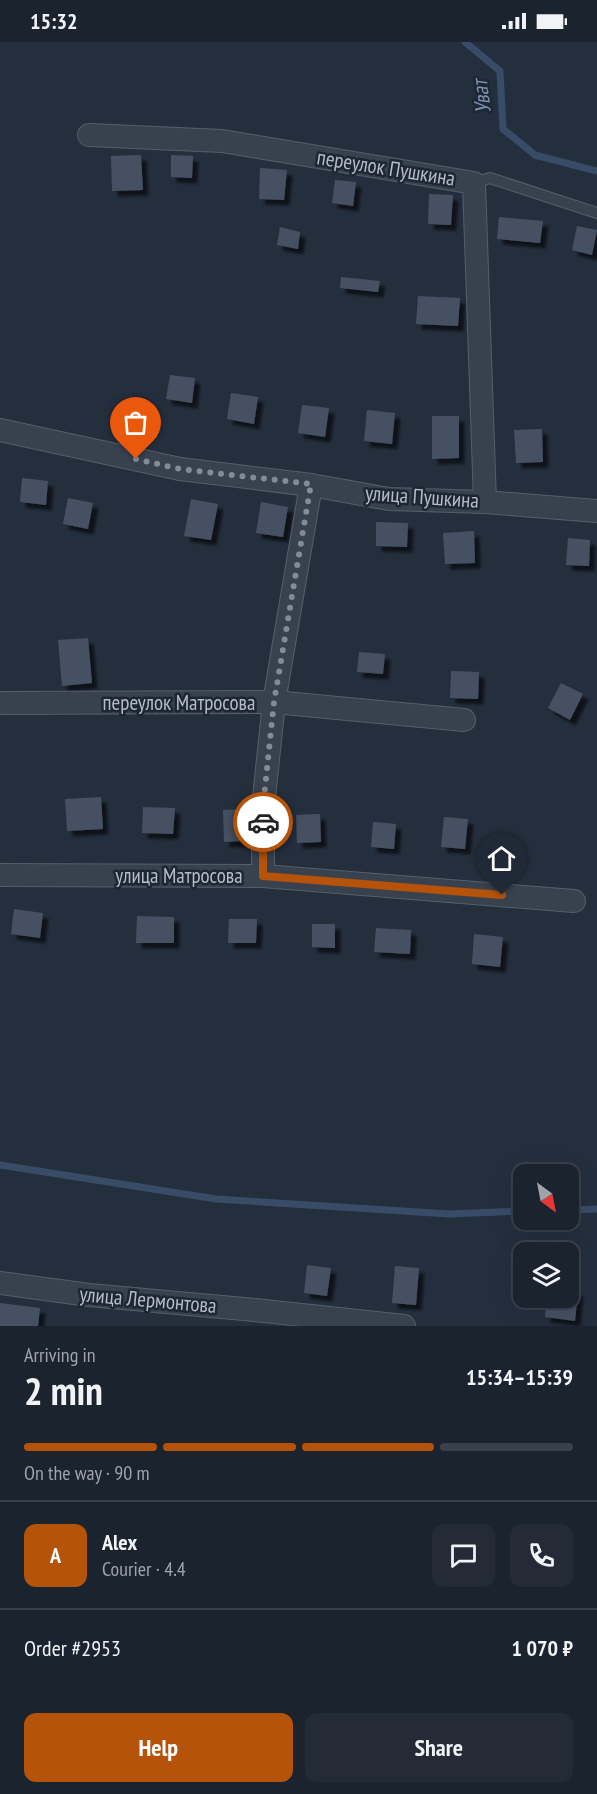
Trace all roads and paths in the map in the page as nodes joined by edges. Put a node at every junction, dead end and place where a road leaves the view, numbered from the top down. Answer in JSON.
{"nodes":[{"id":1,"x":89,"y":135,"type":"dead end"},
{"id":2,"x":474,"y":183,"type":"junction"},
{"id":3,"x":597,"y":213,"type":"edge"},
{"id":4,"x":0,"y":430,"type":"edge"},
{"id":5,"x":311,"y":484,"type":"junction"},
{"id":6,"x":485,"y":502,"type":"junction"},
{"id":7,"x":597,"y":511,"type":"edge"},
{"id":8,"x":274,"y":702,"type":"junction"},
{"id":9,"x":0,"y":703,"type":"edge"},
{"id":10,"x":464,"y":720,"type":"dead end"},
{"id":11,"x":0,"y":875,"type":"edge"},
{"id":12,"x":263,"y":876,"type":"junction"},
{"id":13,"x":574,"y":901,"type":"dead end"},
{"id":14,"x":0,"y":1283,"type":"edge"},
{"id":15,"x":254,"y":1318,"type":"edge"},
{"id":16,"x":404,"y":1326,"type":"edge"}],
"edges":[{"from":1,"to":2,"type":"street","name":"переулок Пушкина"},
{"from":2,"to":3,"type":"lane"},
{"from":2,"to":6,"type":"street","name":"переулок Пушкина"},
{"from":4,"to":5,"type":"street","name":"улица Пушкина"},
{"from":5,"to":6,"type":"street","name":"улица Пушкина"},
{"from":5,"to":8,"type":"street"},
{"from":6,"to":7,"type":"street","name":"улица Пушкина"},
{"from":8,"to":9,"type":"street","name":"переулок Матросова"},
{"from":8,"to":10,"type":"street","name":"переулок Матросова"},
{"from":8,"to":12,"type":"street"},
{"from":11,"to":12,"type":"street","name":"улица Матросова"},
{"from":12,"to":13,"type":"street","name":"улица Матросова"},
{"from":14,"to":15,"type":"street","name":"улица Лермонтова"},
{"from":15,"to":16,"type":"street","name":"улица Лермонтова"}]}
